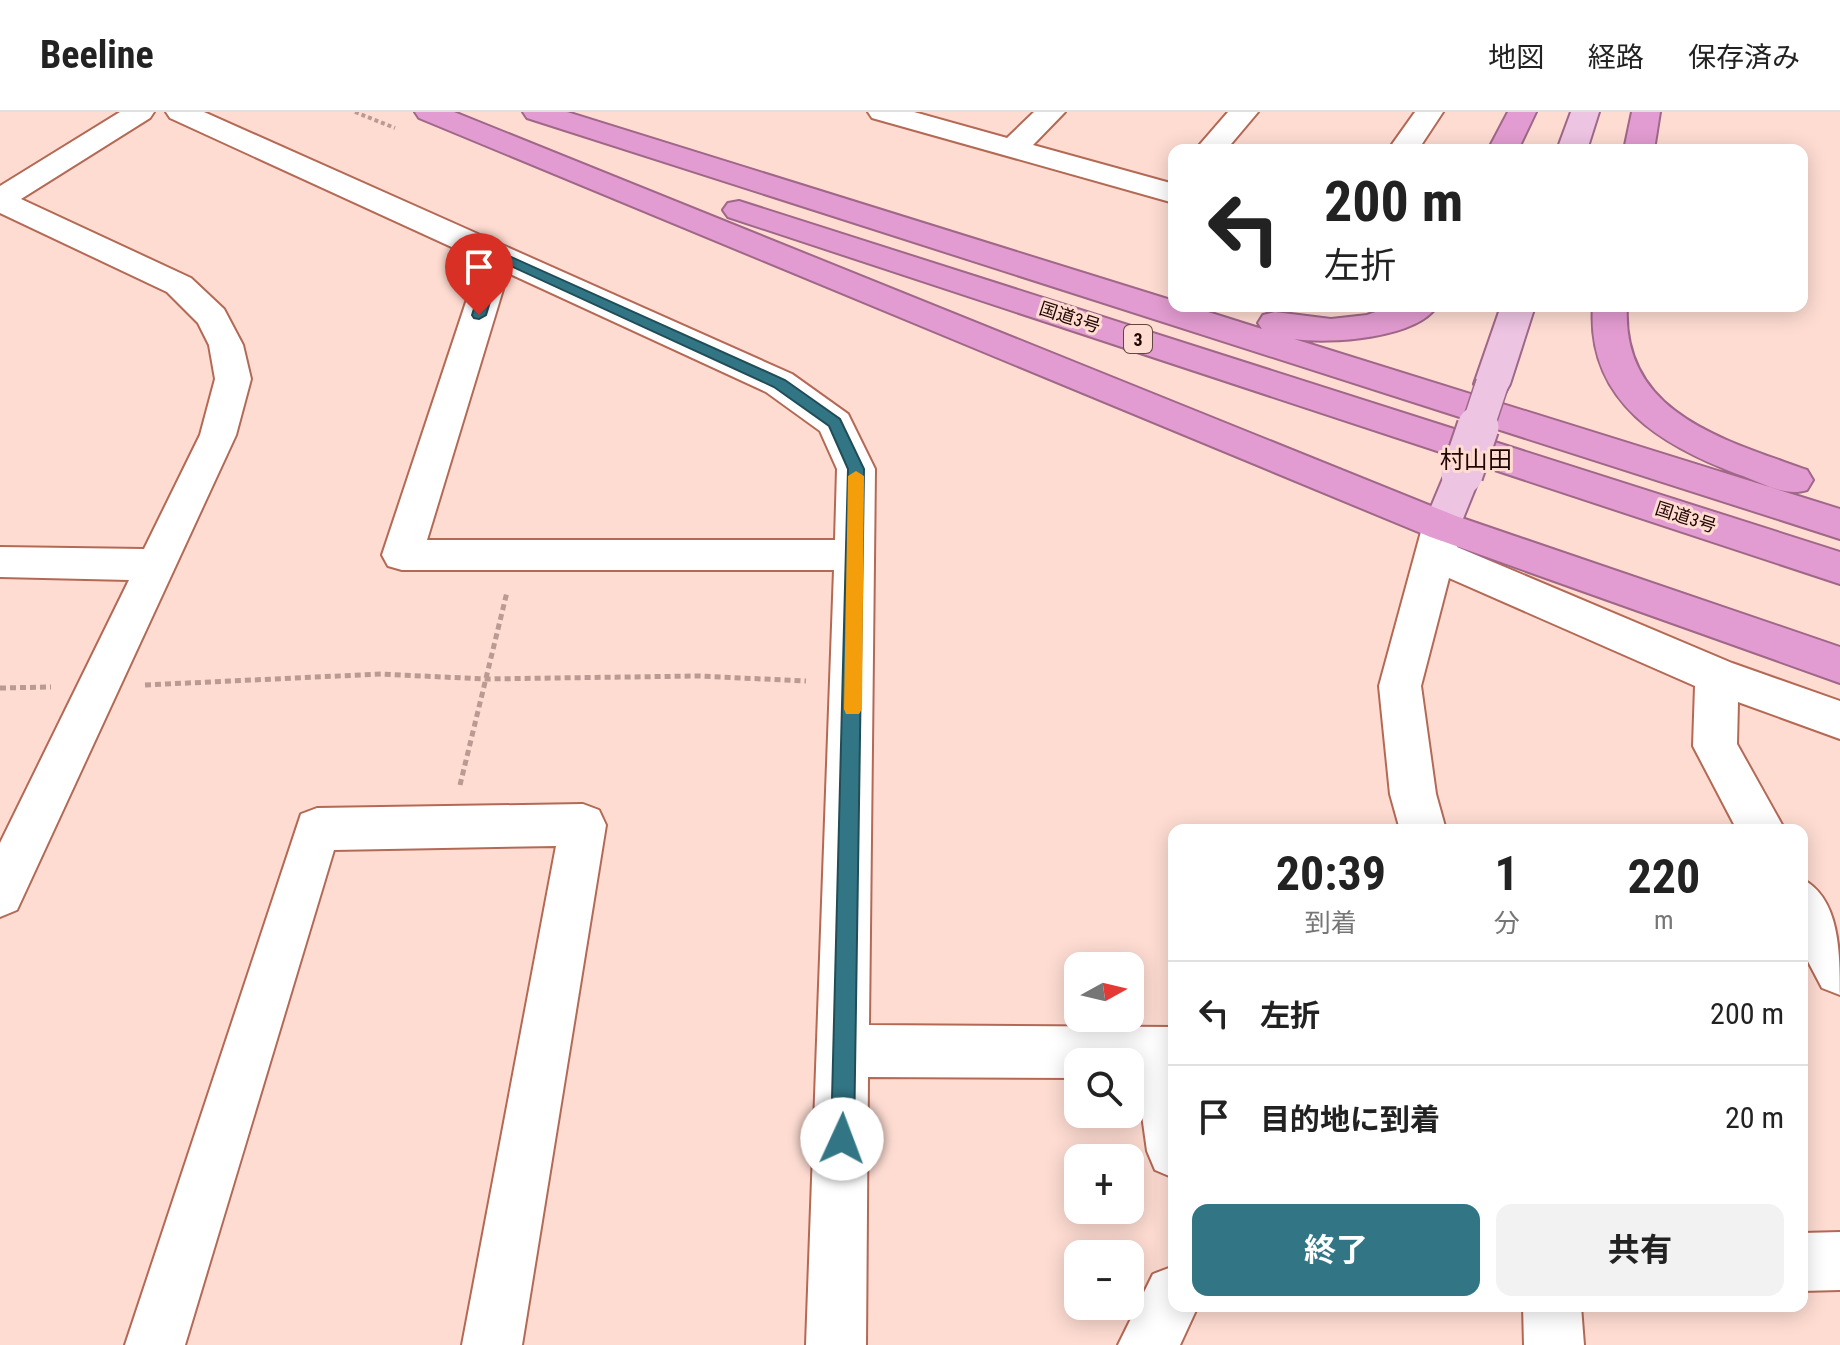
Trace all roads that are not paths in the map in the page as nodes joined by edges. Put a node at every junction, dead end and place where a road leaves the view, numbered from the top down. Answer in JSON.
{"nodes":[{"id":1,"x":140,"y":112,"type":"edge"},
{"id":2,"x":180,"y":112,"type":"edge"},
{"id":3,"x":429,"y":112,"type":"edge"},
{"id":4,"x":436,"y":112,"type":"edge"},
{"id":5,"x":537,"y":112,"type":"edge"},
{"id":6,"x":882,"y":112,"type":"edge"},
{"id":7,"x":1051,"y":112,"type":"edge"},
{"id":8,"x":1244,"y":112,"type":"edge"},
{"id":9,"x":1429,"y":112,"type":"edge"},
{"id":10,"x":1522,"y":112,"type":"edge"},
{"id":11,"x":1585,"y":112,"type":"edge"},
{"id":12,"x":1646,"y":112,"type":"edge"},
{"id":13,"x":1215,"y":144,"type":"edge"},
{"id":14,"x":1407,"y":144,"type":"edge"},
{"id":15,"x":1506,"y":144,"type":"edge"},
{"id":16,"x":1574,"y":144,"type":"edge"},
{"id":17,"x":1640,"y":144,"type":"edge"},
{"id":18,"x":1013,"y":148,"type":"junction"},
{"id":19,"x":1168,"y":191,"type":"edge"},
{"id":20,"x":812,"y":198,"type":"junction"},
{"id":21,"x":0,"y":200,"type":"edge"},
{"id":22,"x":498,"y":255,"type":"junction"},
{"id":23,"x":1168,"y":290,"type":"edge"},
{"id":24,"x":1168,"y":311,"type":"edge"},
{"id":25,"x":1171,"y":312,"type":"edge"},
{"id":26,"x":1239,"y":312,"type":"edge"},
{"id":27,"x":1409,"y":312,"type":"edge"},
{"id":28,"x":1516,"y":312,"type":"edge"},
{"id":29,"x":1610,"y":312,"type":"edge"},
{"id":30,"x":1840,"y":497,"type":"edge"},
{"id":31,"x":1840,"y":524,"type":"edge"},
{"id":32,"x":1439,"y":540,"type":"junction"},
{"id":33,"x":855,"y":555,"type":"junction"},
{"id":34,"x":0,"y":562,"type":"edge"},
{"id":35,"x":155,"y":565,"type":"junction"},
{"id":36,"x":1840,"y":568,"type":"edge"},
{"id":37,"x":1840,"y":665,"type":"edge"},
{"id":38,"x":1717,"y":676,"type":"junction"},
{"id":39,"x":1840,"y":720,"type":"edge"},
{"id":40,"x":1421,"y":824,"type":"edge"},
{"id":41,"x":1759,"y":824,"type":"edge"},
{"id":42,"x":0,"y":894,"type":"edge"},
{"id":43,"x":1808,"y":913,"type":"edge"},
{"id":44,"x":1840,"y":971,"type":"edge"},
{"id":45,"x":845,"y":1051,"type":"junction"},
{"id":46,"x":1167,"y":1054,"type":"edge"},
{"id":47,"x":1840,"y":1261,"type":"edge"},
{"id":48,"x":1808,"y":1262,"type":"edge"},
{"id":49,"x":1168,"y":1307,"type":"edge"},
{"id":50,"x":1552,"y":1312,"type":"edge"},
{"id":51,"x":155,"y":1345,"type":"edge"},
{"id":52,"x":492,"y":1345,"type":"edge"},
{"id":53,"x":836,"y":1345,"type":"edge"},
{"id":54,"x":1148,"y":1345,"type":"edge"},
{"id":55,"x":1554,"y":1345,"type":"edge"}],
"edges":[{"from":1,"to":21,"type":"street"},
{"from":2,"to":22,"type":"street"},
{"from":3,"to":32,"type":"highway"},
{"from":4,"to":36,"type":"highway","name":"国道3号","number":"3"},
{"from":5,"to":20,"type":"highway","name":"国道3号","number":"3"},
{"from":6,"to":18,"type":"street"},
{"from":7,"to":18,"type":"street"},
{"from":8,"to":13,"type":"street"},
{"from":9,"to":14,"type":"street"},
{"from":10,"to":15,"type":"highway"},
{"from":11,"to":16,"type":"main road"},
{"from":12,"to":17,"type":"highway"},
{"from":18,"to":19,"type":"street"},
{"from":20,"to":23,"type":"highway"},
{"from":20,"to":24,"type":"highway","name":"国道3号","number":"3"},
{"from":21,"to":35,"type":"street"},
{"from":22,"to":33,"type":"street"},
{"from":22,"to":33,"type":"street"},
{"from":25,"to":31,"type":"highway","name":"国道3号","number":"3"},
{"from":26,"to":27,"type":"highway"},
{"from":28,"to":32,"type":"main road","bridge":true},
{"from":29,"to":30,"type":"highway"},
{"from":32,"to":37,"type":"highway"},
{"from":32,"to":38,"type":"street"},
{"from":32,"to":40,"type":"street"},
{"from":33,"to":45,"type":"street"},
{"from":34,"to":35,"type":"street"},
{"from":35,"to":42,"type":"street"},
{"from":38,"to":39,"type":"street"},
{"from":38,"to":41,"type":"street"},
{"from":43,"to":44,"type":"street"},
{"from":45,"to":46,"type":"street"},
{"from":45,"to":53,"type":"street"},
{"from":47,"to":48,"type":"street"},
{"from":49,"to":54,"type":"street"},
{"from":50,"to":55,"type":"street"},
{"from":51,"to":52,"type":"street"}]}
